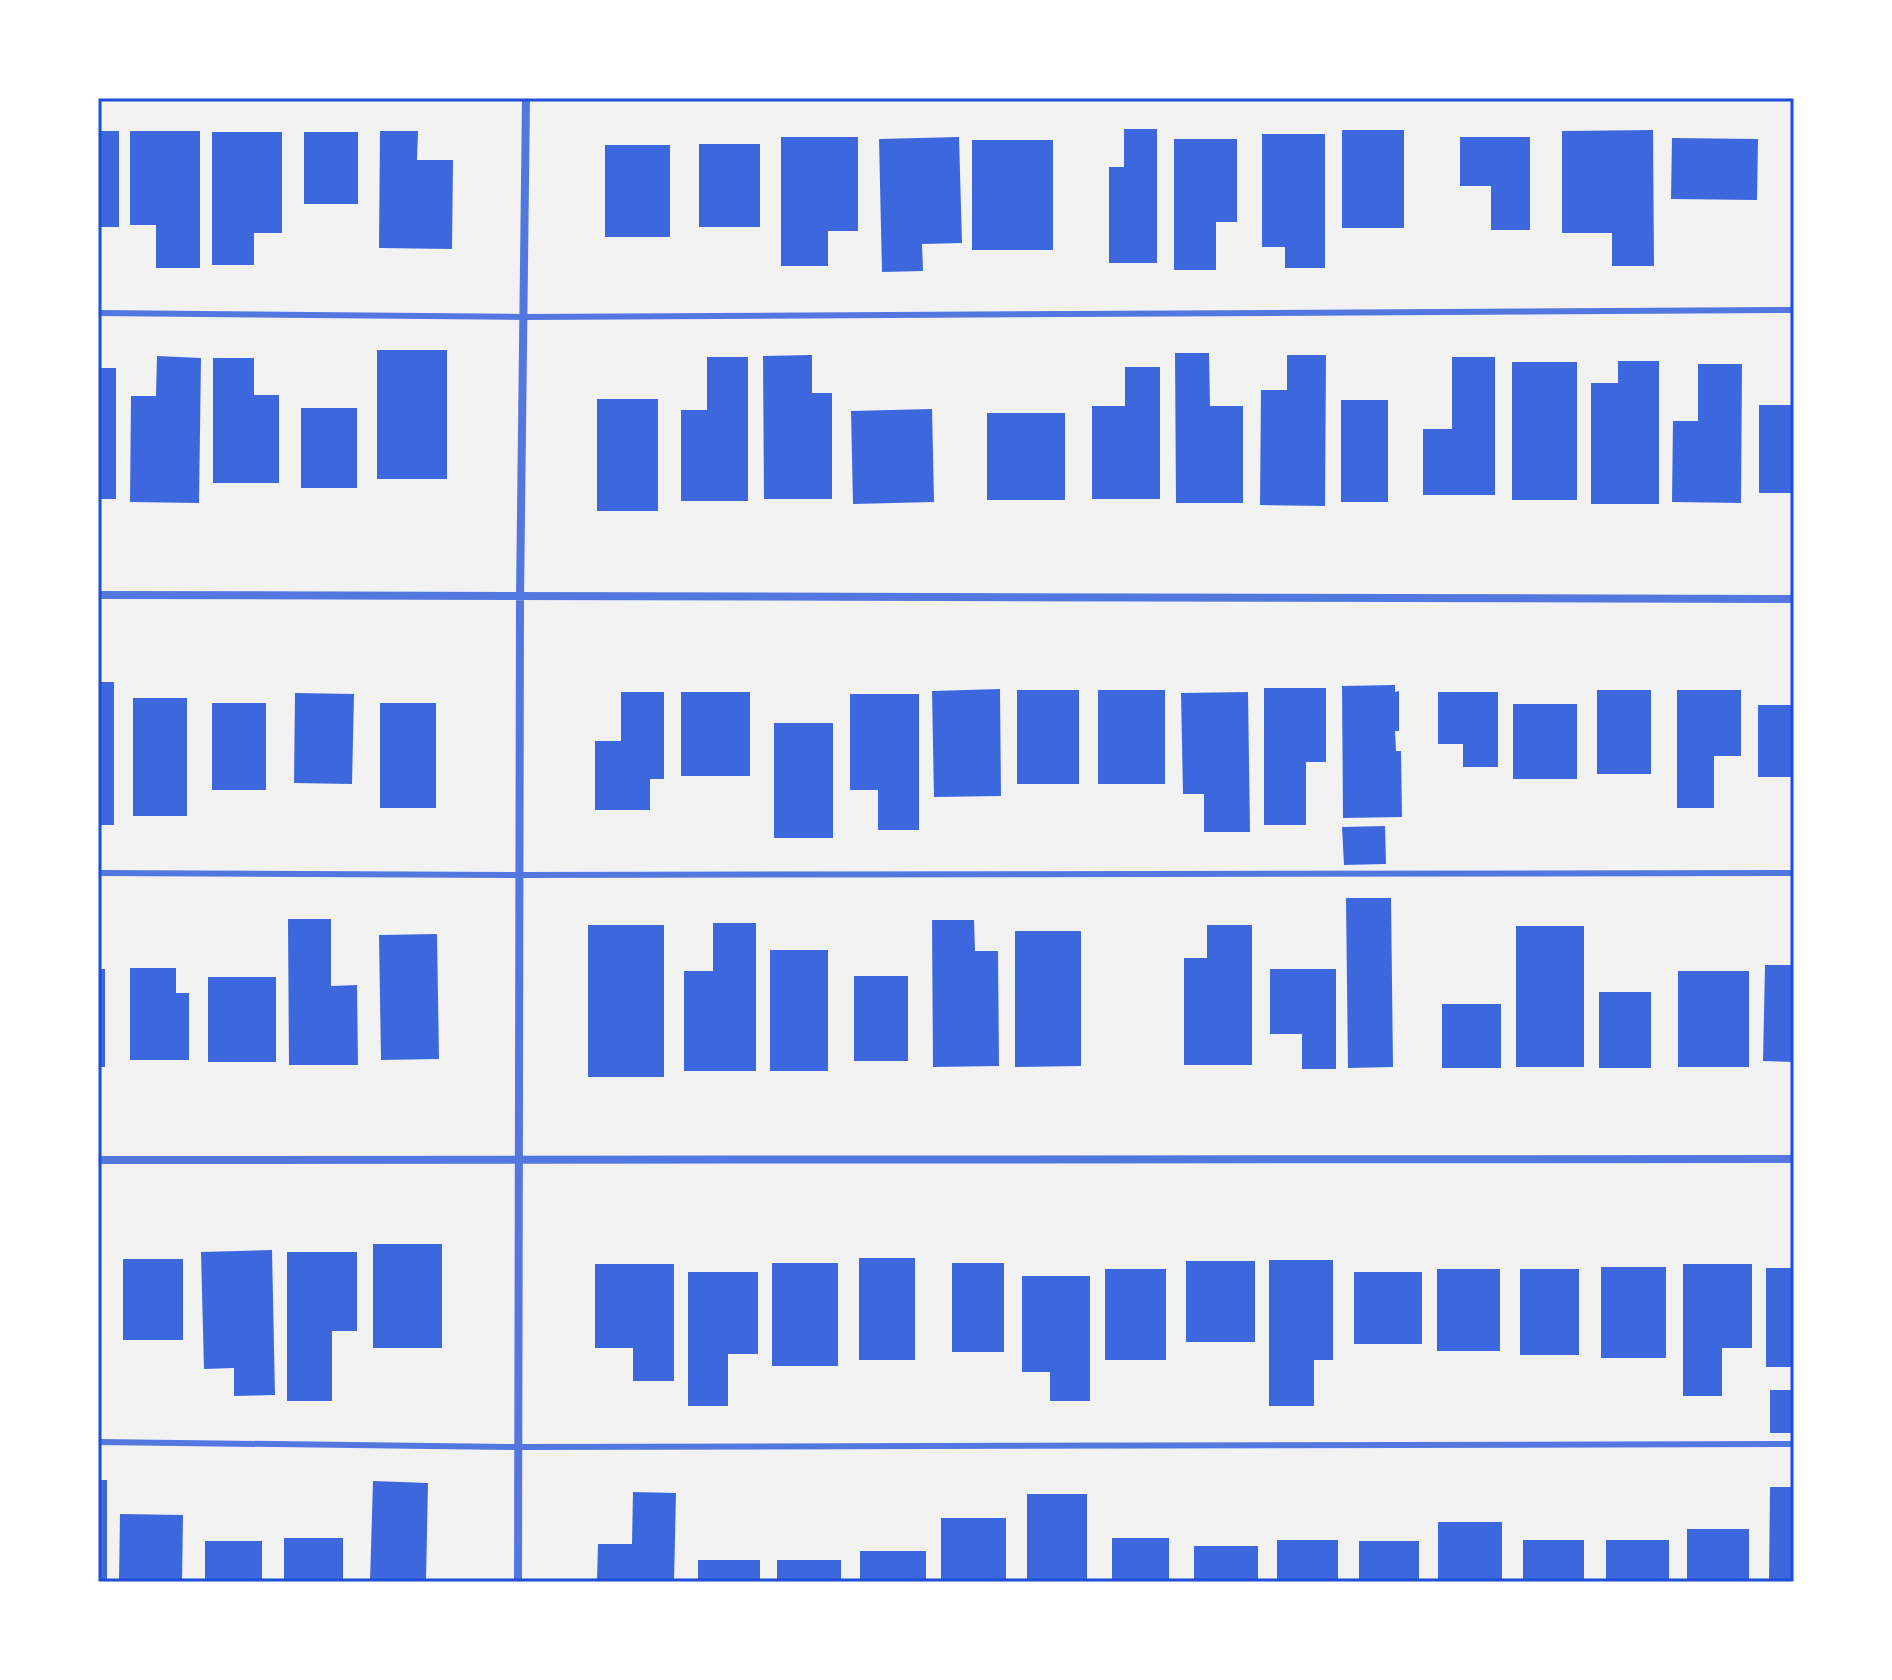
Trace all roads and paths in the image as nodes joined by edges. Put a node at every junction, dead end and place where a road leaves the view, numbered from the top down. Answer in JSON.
{"nodes":[{"id":1,"x":526,"y":98,"type":"edge"},
{"id":2,"x":1794,"y":310,"type":"edge"},
{"id":3,"x":98,"y":313,"type":"edge"},
{"id":4,"x":524,"y":317,"type":"junction"},
{"id":5,"x":98,"y":595,"type":"edge"},
{"id":6,"x":520,"y":596,"type":"junction"},
{"id":7,"x":1794,"y":599,"type":"edge"},
{"id":8,"x":98,"y":873,"type":"edge"},
{"id":9,"x":1794,"y":873,"type":"edge"},
{"id":10,"x":520,"y":875,"type":"junction"},
{"id":11,"x":1794,"y":1159,"type":"edge"},
{"id":12,"x":98,"y":1160,"type":"edge"},
{"id":13,"x":520,"y":1161,"type":"junction"},
{"id":14,"x":98,"y":1442,"type":"edge"},
{"id":15,"x":1794,"y":1444,"type":"edge"},
{"id":16,"x":518,"y":1447,"type":"junction"},
{"id":17,"x":518,"y":1582,"type":"edge"}],
"edges":[{"from":1,"to":4,"type":"street"},
{"from":2,"to":4,"type":"lane"},
{"from":3,"to":4,"type":"lane"},
{"from":4,"to":6,"type":"street"},
{"from":5,"to":6,"type":"street"},
{"from":6,"to":7,"type":"street"},
{"from":6,"to":10,"type":"street"},
{"from":8,"to":10,"type":"lane"},
{"from":9,"to":10,"type":"lane"},
{"from":10,"to":13,"type":"street"},
{"from":11,"to":13,"type":"street"},
{"from":12,"to":13,"type":"street"},
{"from":13,"to":16,"type":"street"},
{"from":14,"to":16,"type":"lane"},
{"from":15,"to":16,"type":"lane"},
{"from":16,"to":17,"type":"street"}]}
